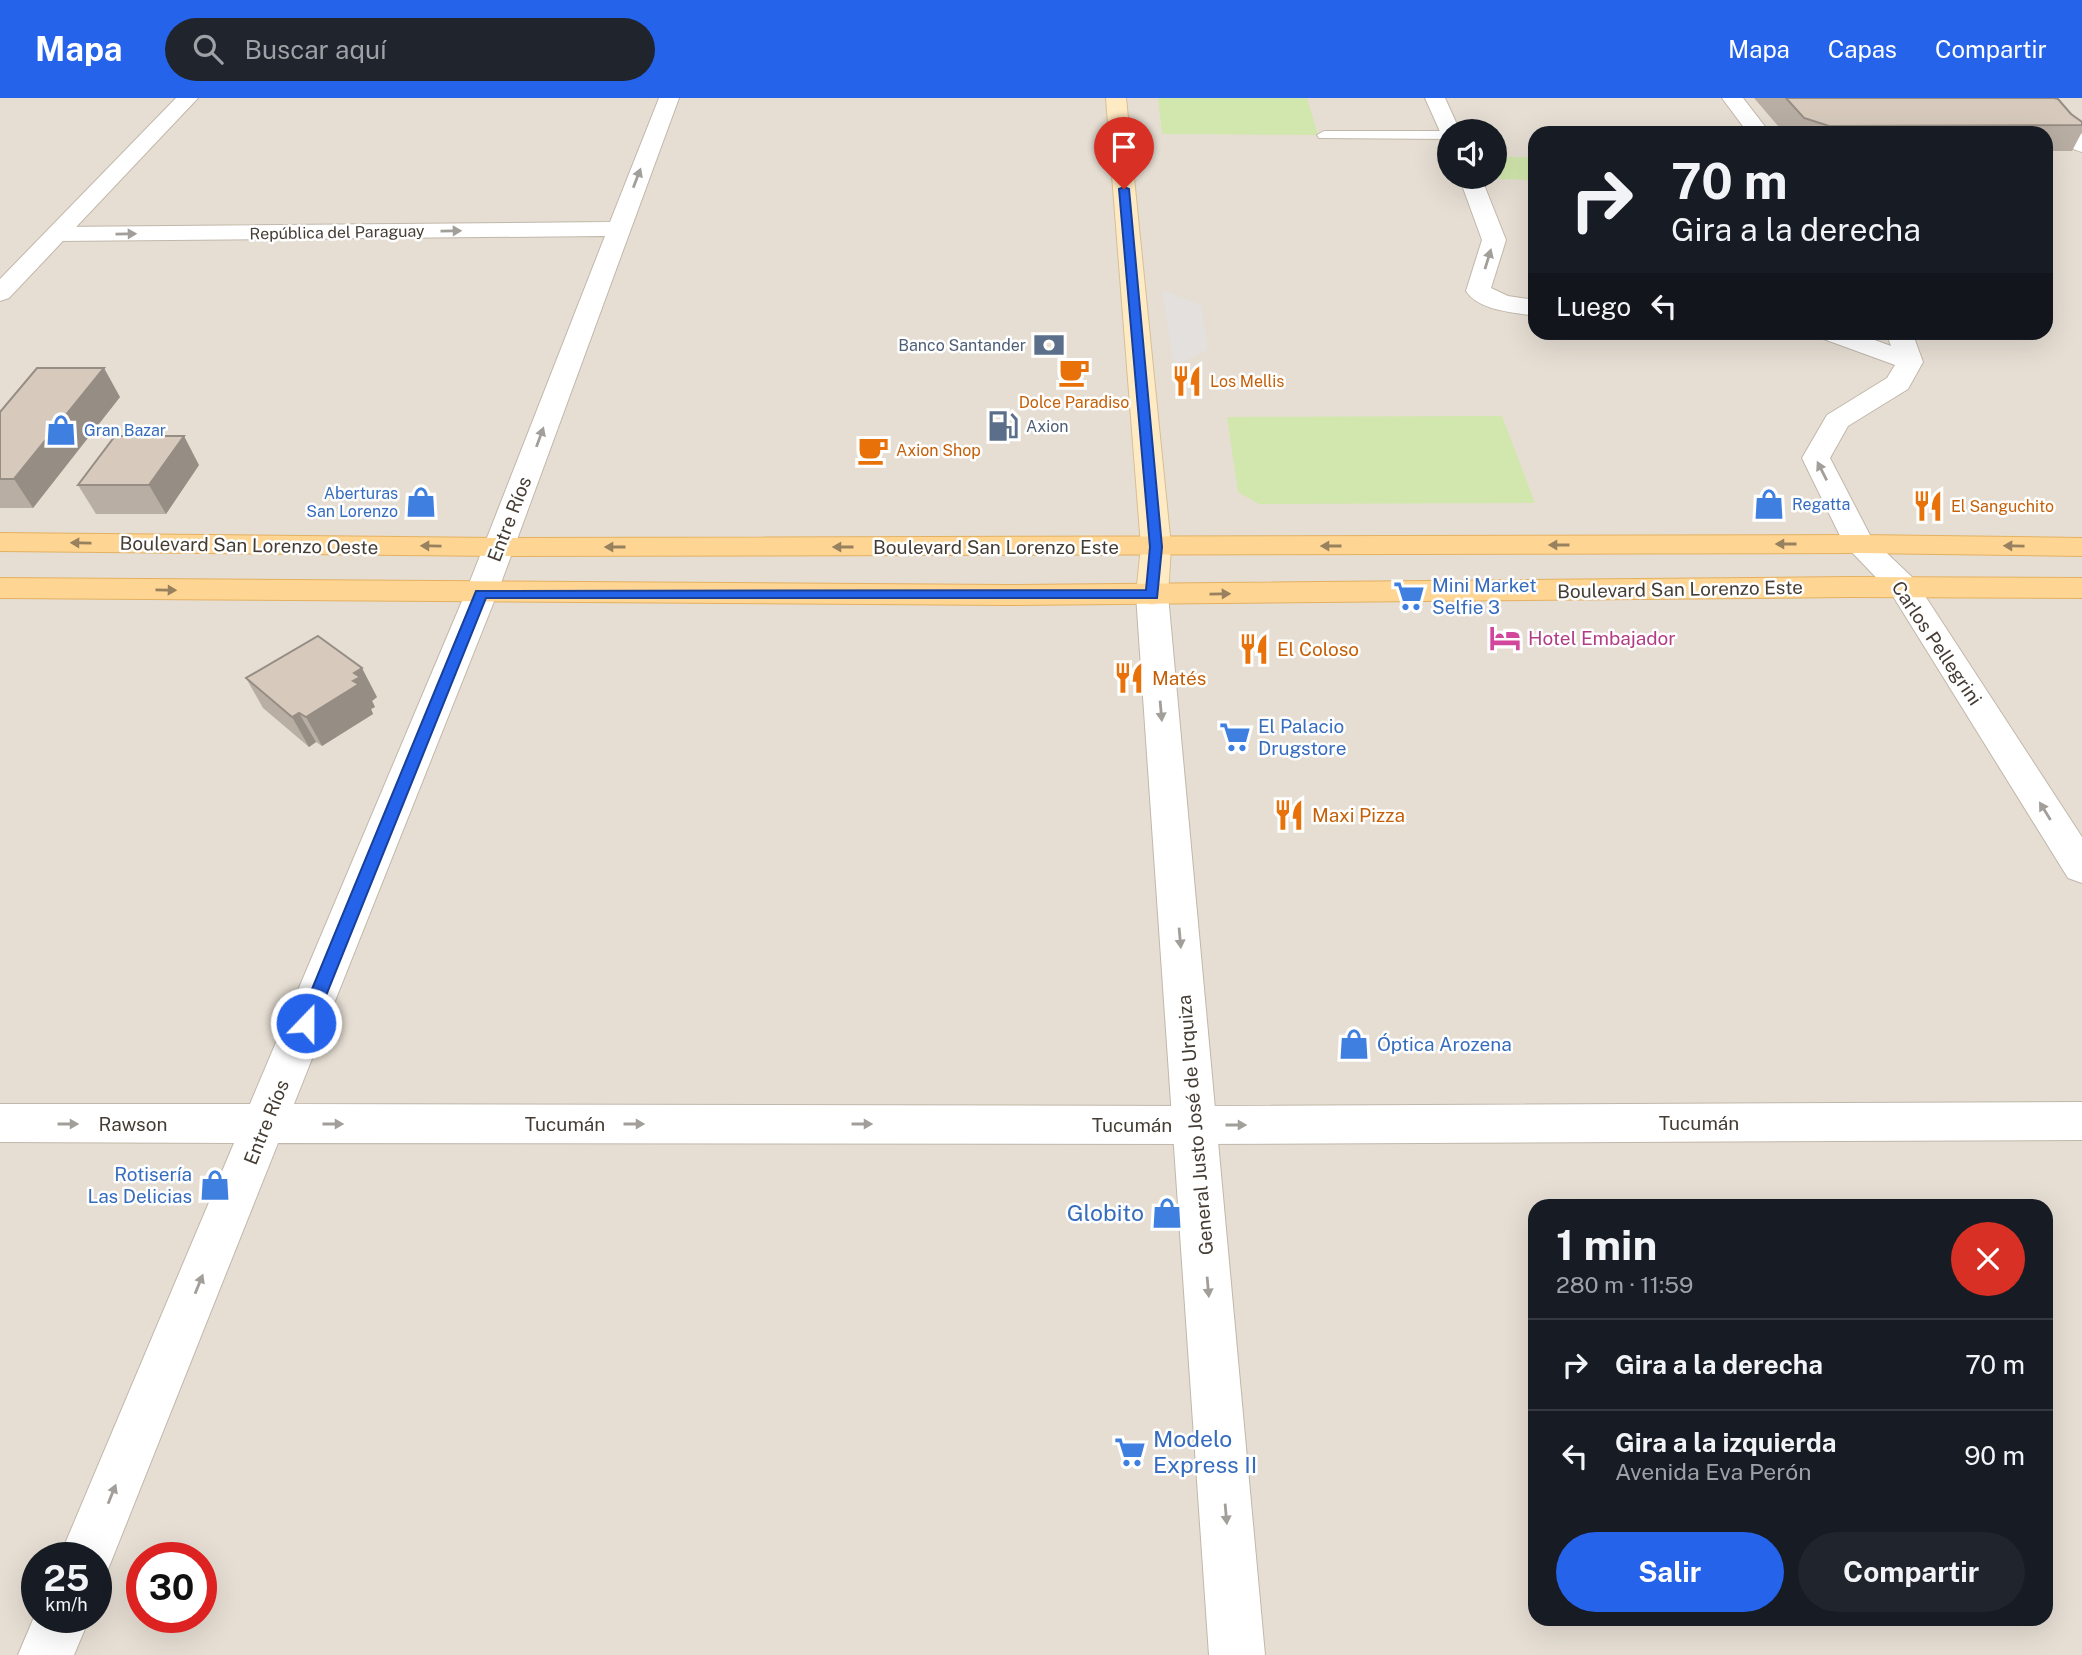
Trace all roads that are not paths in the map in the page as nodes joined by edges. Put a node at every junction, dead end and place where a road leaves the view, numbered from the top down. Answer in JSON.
{"nodes":[{"id":1,"x":188,"y":98,"type":"edge"},
{"id":2,"x":669,"y":98,"type":"edge"},
{"id":3,"x":1116,"y":98,"type":"edge"},
{"id":4,"x":1435,"y":98,"type":"edge"},
{"id":5,"x":1731,"y":98,"type":"edge"},
{"id":6,"x":2043,"y":98,"type":"edge"},
{"id":7,"x":1444,"y":119,"type":"edge"},
{"id":8,"x":1753,"y":126,"type":"edge"},
{"id":9,"x":1437,"y":133,"type":"edge"},
{"id":10,"x":1324,"y":135,"type":"dead end"},
{"id":11,"x":2082,"y":146,"type":"edge"},
{"id":12,"x":1475,"y":189,"type":"edge"},
{"id":13,"x":617,"y":229,"type":"junction"},
{"id":14,"x":57,"y":234,"type":"junction"},
{"id":15,"x":0,"y":293,"type":"edge"},
{"id":16,"x":1528,"y":308,"type":"edge"},
{"id":17,"x":1849,"y":340,"type":"edge"},
{"id":18,"x":1902,"y":340,"type":"edge"},
{"id":19,"x":1910,"y":362,"type":"junction"},
{"id":20,"x":0,"y":542,"type":"edge"},
{"id":21,"x":1859,"y":544,"type":"junction"},
{"id":22,"x":499,"y":547,"type":"junction"},
{"id":23,"x":1156,"y":547,"type":"junction"},
{"id":24,"x":2082,"y":547,"type":"edge"},
{"id":25,"x":1903,"y":586,"type":"junction"},
{"id":26,"x":0,"y":588,"type":"edge"},
{"id":27,"x":2082,"y":588,"type":"edge"},
{"id":28,"x":481,"y":594,"type":"junction"},
{"id":29,"x":1152,"y":595,"type":"junction"},
{"id":30,"x":2082,"y":869,"type":"edge"},
{"id":31,"x":2082,"y":1121,"type":"edge"},
{"id":32,"x":0,"y":1124,"type":"edge"},
{"id":33,"x":265,"y":1124,"type":"junction"},
{"id":34,"x":1195,"y":1125,"type":"junction"},
{"id":35,"x":93,"y":1542,"type":"edge"},
{"id":36,"x":55,"y":1633,"type":"edge"},
{"id":37,"x":46,"y":1655,"type":"edge"},
{"id":38,"x":1237,"y":1655,"type":"edge"}],
"edges":[{"from":1,"to":14,"type":"street"},
{"from":13,"to":2,"type":"street","name":"Entre Ríos","one_way":true},
{"from":3,"to":23,"type":"main road"},
{"from":4,"to":7,"type":"street"},
{"from":5,"to":8,"type":"street"},
{"from":6,"to":11,"type":"street"},
{"from":9,"to":10,"type":"lane"},
{"from":16,"to":12,"type":"street","one_way":true},
{"from":14,"to":13,"type":"street","name":"República del Paraguay","one_way":true},
{"from":22,"to":13,"type":"street","name":"Entre Ríos","one_way":true},
{"from":14,"to":15,"type":"street"},
{"from":17,"to":19,"type":"street"},
{"from":18,"to":19,"type":"street"},
{"from":21,"to":19,"type":"street","name":"Carlos Pellegrini","one_way":true},
{"from":22,"to":20,"type":"main road","name":"Boulevard San Lorenzo Oeste","one_way":true},
{"from":21,"to":23,"type":"main road","name":"Boulevard San Lorenzo Este","one_way":true},
{"from":24,"to":21,"type":"main road","name":"Boulevard San Lorenzo Este","one_way":true},
{"from":21,"to":25,"type":"street","name":"Carlos Pellegrini"},
{"from":23,"to":22,"type":"main road","name":"Boulevard San Lorenzo Este","one_way":true},
{"from":22,"to":28,"type":"street","name":"Entre Ríos"},
{"from":23,"to":29,"type":"main road"},
{"from":25,"to":27,"type":"main road","name":"Boulevard San Lorenzo Este"},
{"from":29,"to":25,"type":"main road","name":"Boulevard San Lorenzo Este","one_way":true},
{"from":30,"to":25,"type":"street","name":"Carlos Pellegrini","one_way":true},
{"from":26,"to":28,"type":"main road","one_way":true},
{"from":28,"to":29,"type":"main road","name":"Boulevard San Lorenzo Este"},
{"from":28,"to":33,"type":"street","name":"Entre Ríos"},
{"from":29,"to":34,"type":"street","name":"General Justo José de Urquiza","one_way":true},
{"from":34,"to":31,"type":"street","name":"Tucumán","one_way":true},
{"from":32,"to":33,"type":"street","name":"Rawson","one_way":true},
{"from":33,"to":34,"type":"street","name":"Tucumán","one_way":true},
{"from":35,"to":33,"type":"street","name":"Entre Ríos","one_way":true},
{"from":34,"to":38,"type":"street","name":"General Justo José de Urquiza","one_way":true},
{"from":36,"to":37,"type":"street"}]}
